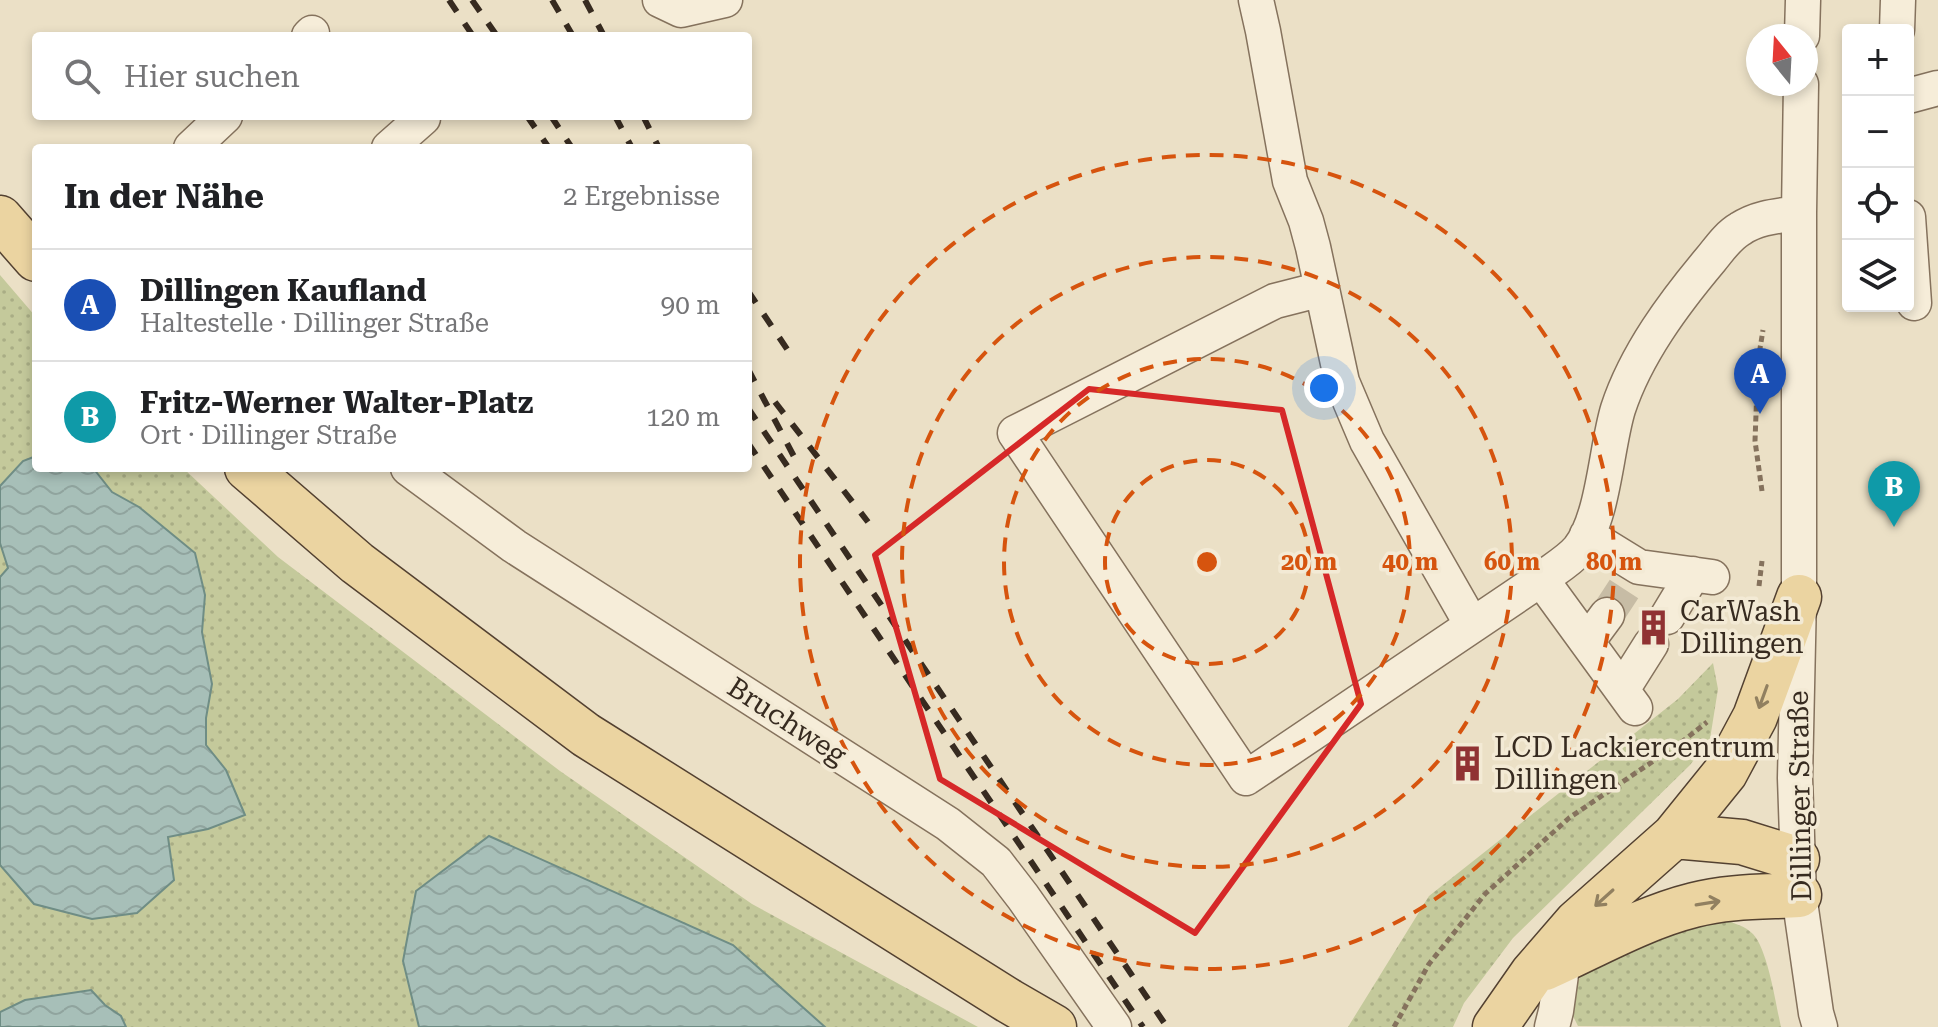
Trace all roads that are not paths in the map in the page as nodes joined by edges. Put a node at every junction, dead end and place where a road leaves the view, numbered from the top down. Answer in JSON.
{"nodes":[{"id":1,"x":660,"y":0,"type":"edge"},
{"id":2,"x":725,"y":0,"type":"edge"},
{"id":3,"x":1256,"y":0,"type":"edge"},
{"id":4,"x":1803,"y":0,"type":"edge"},
{"id":5,"x":1898,"y":0,"type":"edge"},
{"id":6,"x":1802,"y":24,"type":"edge"},
{"id":7,"x":1897,"y":24,"type":"edge"},
{"id":8,"x":1938,"y":88,"type":"edge"},
{"id":9,"x":1914,"y":94,"type":"edge"},
{"id":10,"x":1801,"y":96,"type":"edge"},
{"id":11,"x":221,"y":120,"type":"edge"},
{"id":12,"x":421,"y":120,"type":"edge"},
{"id":13,"x":195,"y":144,"type":"edge"},
{"id":14,"x":394,"y":144,"type":"edge"},
{"id":15,"x":1799,"y":213,"type":"junction"},
{"id":16,"x":0,"y":218,"type":"edge"},
{"id":17,"x":32,"y":254,"type":"edge"},
{"id":18,"x":1322,"y":289,"type":"junction"},
{"id":19,"x":252,"y":472,"type":"edge"},
{"id":20,"x":413,"y":472,"type":"edge"},
{"id":21,"x":1587,"y":535,"type":"junction"},
{"id":22,"x":1541,"y":579,"type":"junction"},
{"id":23,"x":1623,"y":590,"type":"junction"},
{"id":24,"x":1799,"y":597,"type":"junction"},
{"id":25,"x":1472,"y":625,"type":"junction"},
{"id":26,"x":1587,"y":642,"type":"junction"},
{"id":27,"x":1674,"y":836,"type":"junction"},
{"id":28,"x":1798,"y":877,"type":"junction"},
{"id":29,"x":1548,"y":967,"type":"junction"},
{"id":30,"x":1054,"y":1027,"type":"edge"},
{"id":31,"x":1114,"y":1027,"type":"edge"},
{"id":32,"x":1495,"y":1027,"type":"edge"},
{"id":33,"x":1552,"y":1027,"type":"edge"},
{"id":34,"x":1820,"y":1027,"type":"edge"}],
"edges":[{"from":1,"to":2,"type":"street"},
{"from":3,"to":18,"type":"street"},
{"from":4,"to":6,"type":"street"},
{"from":5,"to":7,"type":"street"},
{"from":8,"to":9,"type":"street"},
{"from":10,"to":15,"type":"street","name":"Dillinger Straße"},
{"from":11,"to":13,"type":"street"},
{"from":12,"to":14,"type":"street"},
{"from":15,"to":21,"type":"street"},
{"from":15,"to":24,"type":"street","name":"Dillinger Straße"},
{"from":16,"to":17,"type":"main road"},
{"from":18,"to":25,"type":"street"},
{"from":18,"to":25,"type":"street"},
{"from":19,"to":30,"type":"main road"},
{"from":20,"to":31,"type":"street","name":"Bruchweg"},
{"from":21,"to":22,"type":"street"},
{"from":21,"to":23,"type":"street"},
{"from":22,"to":25,"type":"street"},
{"from":22,"to":26,"type":"street"},
{"from":23,"to":26,"type":"street"},
{"from":23,"to":26,"type":"street"},
{"from":24,"to":27,"type":"main road","one_way":true},
{"from":24,"to":28,"type":"street","name":"Dillinger Straße"},
{"from":27,"to":28,"type":"main road"},
{"from":27,"to":29,"type":"main road","one_way":true},
{"from":29,"to":28,"type":"main road","one_way":true},
{"from":28,"to":34,"type":"street","name":"Dillinger Straße"},
{"from":29,"to":32,"type":"main road"},
{"from":29,"to":33,"type":"street"}]}
